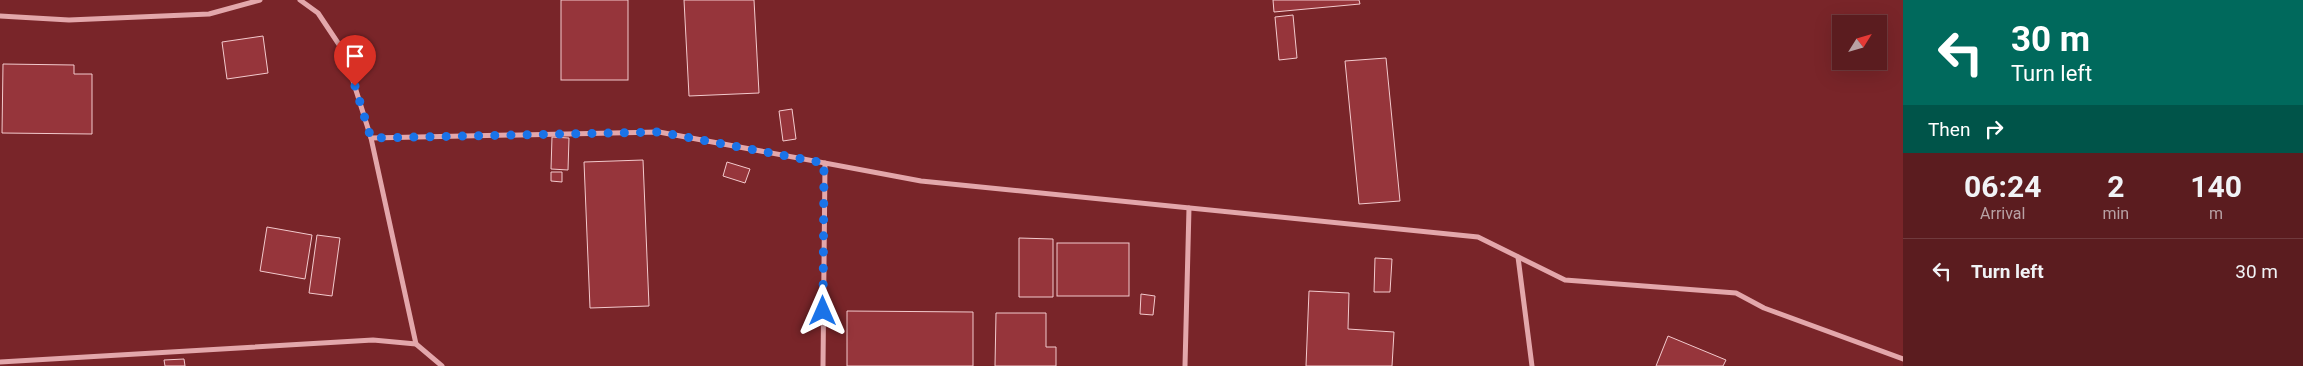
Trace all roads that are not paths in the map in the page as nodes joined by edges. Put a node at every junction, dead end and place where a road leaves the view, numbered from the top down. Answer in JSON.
{"nodes":[{"id":1,"x":260,"y":0,"type":"edge"},
{"id":2,"x":300,"y":0,"type":"edge"},
{"id":3,"x":0,"y":16,"type":"edge"},
{"id":4,"x":371,"y":138,"type":"junction"},
{"id":5,"x":824,"y":163,"type":"junction"},
{"id":6,"x":1188,"y":208,"type":"junction"},
{"id":7,"x":1518,"y":257,"type":"junction"},
{"id":8,"x":416,"y":344,"type":"junction"},
{"id":9,"x":1903,"y":359,"type":"edge"},
{"id":10,"x":0,"y":362,"type":"edge"},
{"id":11,"x":442,"y":366,"type":"edge"},
{"id":12,"x":823,"y":366,"type":"edge"},
{"id":13,"x":1185,"y":366,"type":"edge"},
{"id":14,"x":1532,"y":366,"type":"edge"}],
"edges":[{"from":1,"to":3,"type":"street"},
{"from":2,"to":4,"type":"street"},
{"from":4,"to":5,"type":"street"},
{"from":4,"to":8,"type":"street"},
{"from":5,"to":6,"type":"street"},
{"from":5,"to":12,"type":"street"},
{"from":6,"to":7,"type":"street"},
{"from":6,"to":13,"type":"street"},
{"from":7,"to":9,"type":"street"},
{"from":7,"to":14,"type":"street"},
{"from":8,"to":10,"type":"street"},
{"from":8,"to":11,"type":"street"}]}
